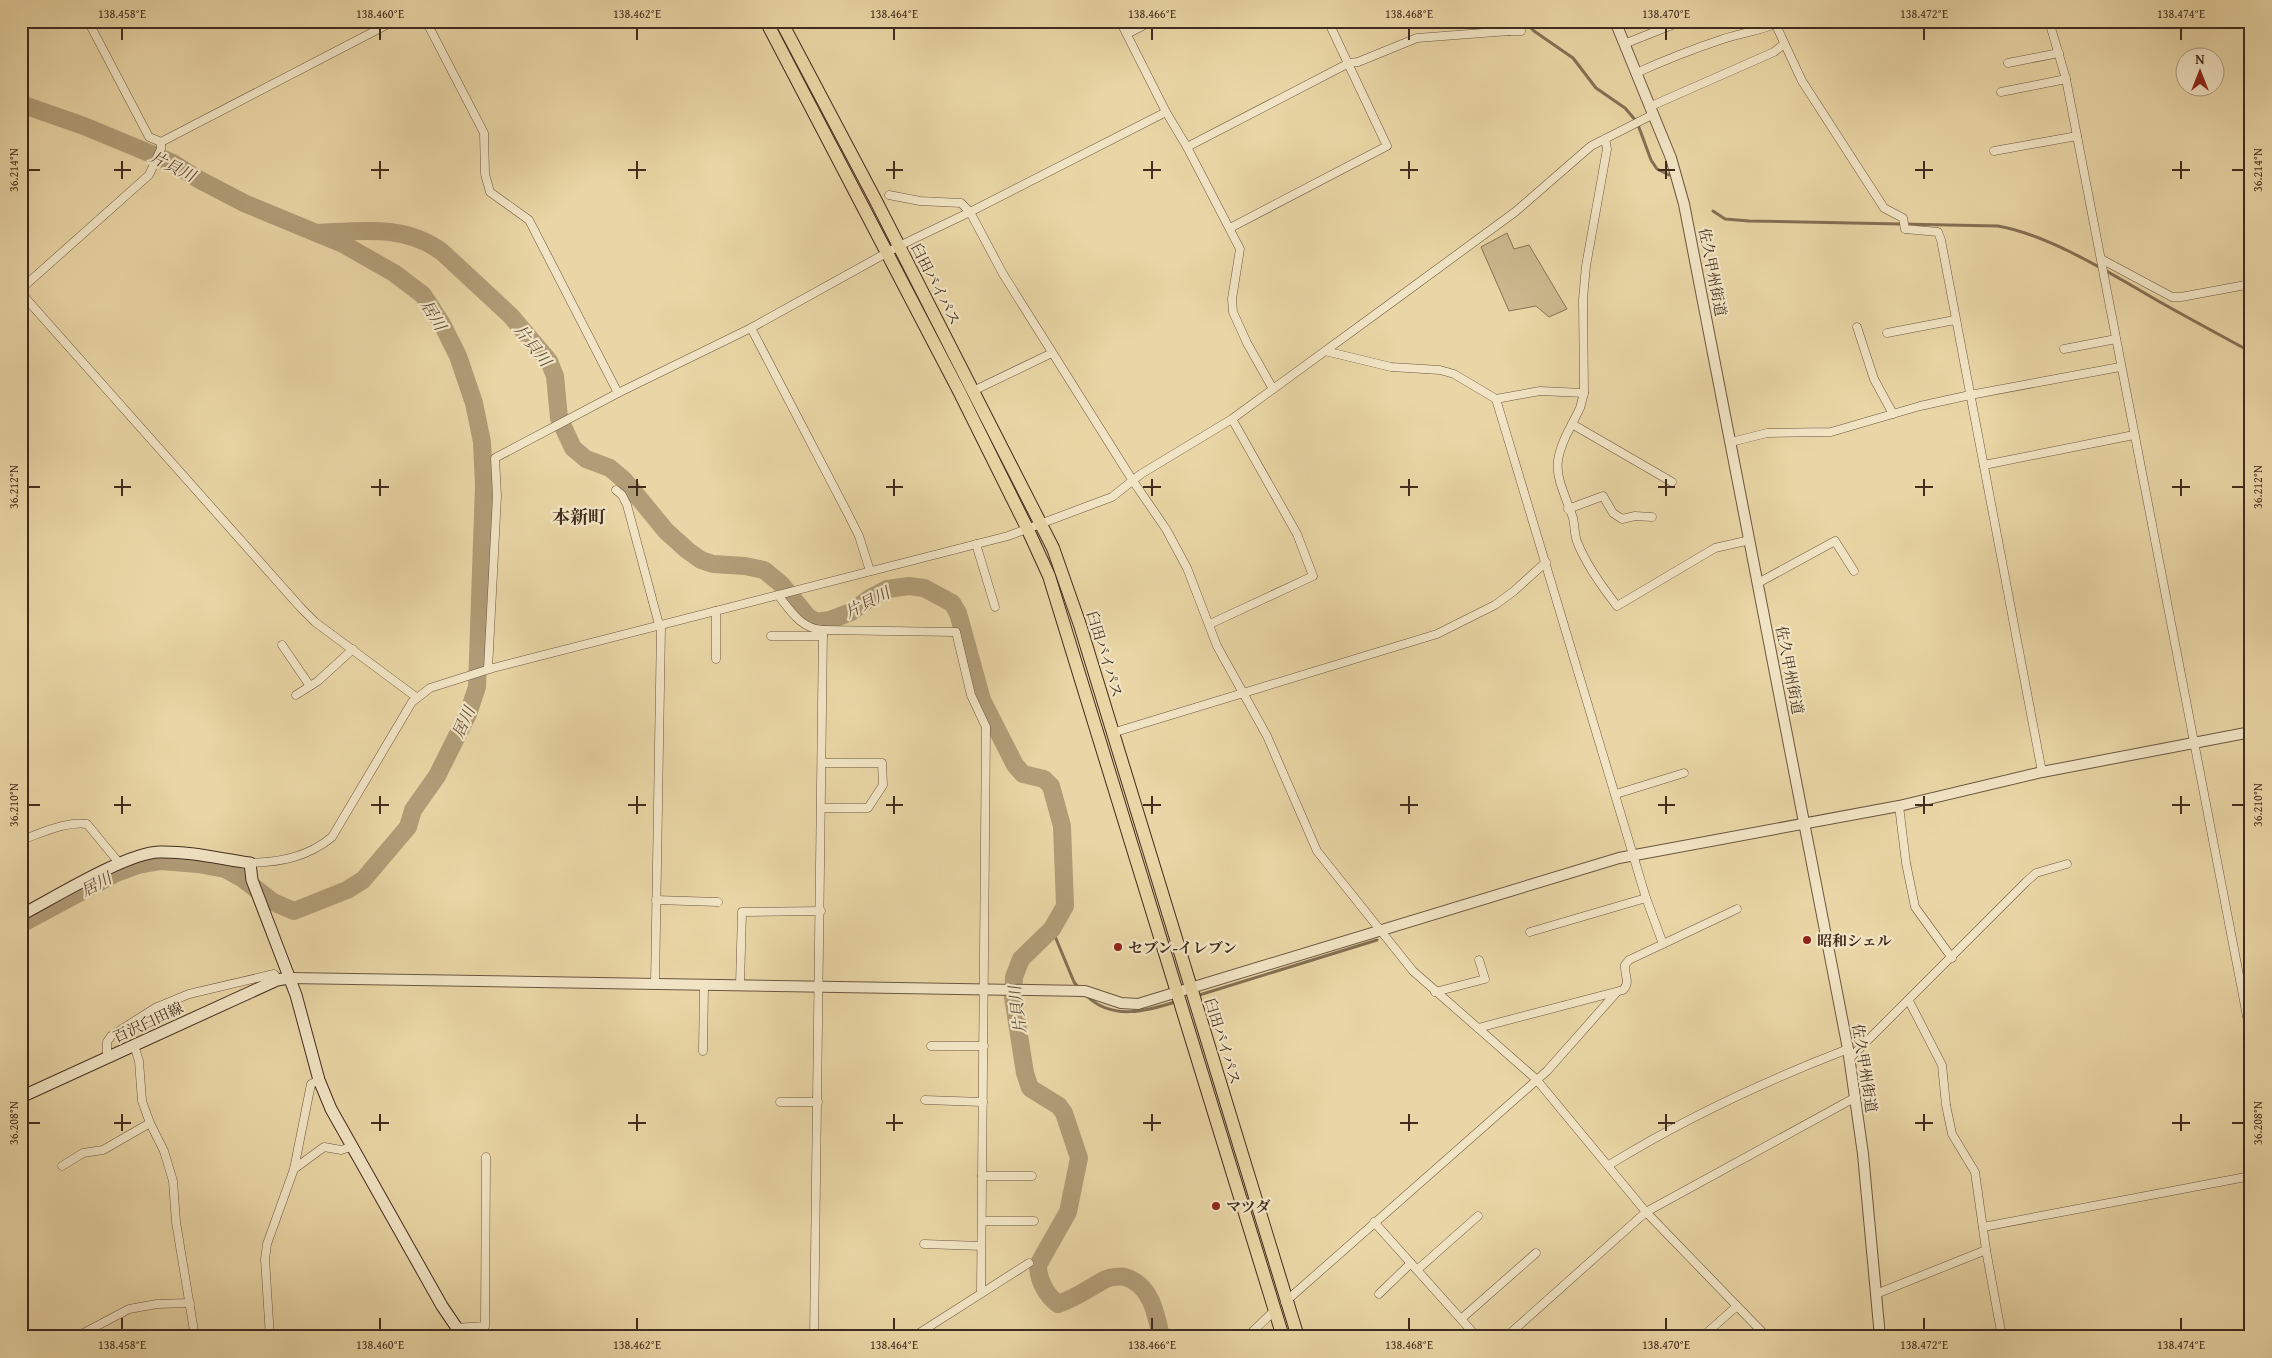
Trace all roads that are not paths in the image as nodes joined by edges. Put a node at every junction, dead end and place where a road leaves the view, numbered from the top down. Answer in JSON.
{"nodes":[{"id":1,"x":88,"y":21,"type":"edge"},
{"id":2,"x":394,"y":21,"type":"edge"},
{"id":3,"x":426,"y":21,"type":"edge"},
{"id":4,"x":766,"y":21,"type":"edge"},
{"id":5,"x":781,"y":21,"type":"edge"},
{"id":6,"x":1120,"y":21,"type":"edge"},
{"id":7,"x":1152,"y":21,"type":"edge"},
{"id":8,"x":1328,"y":21,"type":"edge"},
{"id":9,"x":1511,"y":21,"type":"edge"},
{"id":10,"x":1615,"y":21,"type":"edge"},
{"id":11,"x":1682,"y":21,"type":"edge"},
{"id":12,"x":2049,"y":21,"type":"edge"},
{"id":13,"x":1775,"y":22,"type":"edge"},
{"id":14,"x":1521,"y":30,"type":"dead end"},
{"id":15,"x":1509,"y":31,"type":"junction"},
{"id":16,"x":1127,"y":34,"type":"junction"},
{"id":17,"x":1624,"y":44,"type":"junction"},
{"id":18,"x":1784,"y":44,"type":"junction"},
{"id":19,"x":2060,"y":53,"type":"junction"},
{"id":20,"x":1349,"y":63,"type":"junction"},
{"id":21,"x":2008,"y":63,"type":"dead end"},
{"id":22,"x":1636,"y":73,"type":"junction"},
{"id":23,"x":2066,"y":79,"type":"junction"},
{"id":24,"x":2001,"y":92,"type":"dead end"},
{"id":25,"x":1651,"y":111,"type":"junction"},
{"id":26,"x":1166,"y":112,"type":"junction"},
{"id":27,"x":2077,"y":136,"type":"junction"},
{"id":28,"x":1606,"y":139,"type":"junction"},
{"id":29,"x":161,"y":145,"type":"junction"},
{"id":30,"x":1188,"y":147,"type":"junction"},
{"id":31,"x":1994,"y":151,"type":"dead end"},
{"id":32,"x":889,"y":196,"type":"dead end"},
{"id":33,"x":970,"y":212,"type":"junction"},
{"id":34,"x":1230,"y":228,"type":"junction"},
{"id":35,"x":899,"y":246,"type":"junction"},
{"id":36,"x":887,"y":254,"type":"junction"},
{"id":37,"x":2102,"y":267,"type":"junction"},
{"id":38,"x":2251,"y":284,"type":"edge"},
{"id":39,"x":21,"y":289,"type":"edge"},
{"id":40,"x":21,"y":293,"type":"edge"},
{"id":41,"x":1955,"y":320,"type":"junction"},
{"id":42,"x":1857,"y":327,"type":"dead end"},
{"id":43,"x":751,"y":328,"type":"junction"},
{"id":44,"x":1886,"y":333,"type":"dead end"},
{"id":45,"x":2116,"y":339,"type":"junction"},
{"id":46,"x":2064,"y":349,"type":"dead end"},
{"id":47,"x":1325,"y":351,"type":"junction"},
{"id":48,"x":1052,"y":353,"type":"junction"},
{"id":49,"x":2120,"y":367,"type":"junction"},
{"id":50,"x":1273,"y":389,"type":"junction"},
{"id":51,"x":973,"y":391,"type":"junction"},
{"id":52,"x":1584,"y":392,"type":"junction"},
{"id":53,"x":618,"y":393,"type":"junction"},
{"id":54,"x":1970,"y":395,"type":"junction"},
{"id":55,"x":1496,"y":399,"type":"junction"},
{"id":56,"x":1893,"y":414,"type":"junction"},
{"id":57,"x":1232,"y":419,"type":"junction"},
{"id":58,"x":1572,"y":424,"type":"junction"},
{"id":59,"x":2134,"y":435,"type":"junction"},
{"id":60,"x":1731,"y":442,"type":"junction"},
{"id":61,"x":1984,"y":465,"type":"junction"},
{"id":62,"x":1133,"y":481,"type":"junction"},
{"id":63,"x":1672,"y":482,"type":"dead end"},
{"id":64,"x":616,"y":490,"type":"dead end"},
{"id":65,"x":1568,"y":509,"type":"junction"},
{"id":66,"x":1652,"y":517,"type":"dead end"},
{"id":67,"x":1042,"y":525,"type":"junction"},
{"id":68,"x":1028,"y":530,"type":"junction"},
{"id":69,"x":1750,"y":540,"type":"junction"},
{"id":70,"x":976,"y":544,"type":"junction"},
{"id":71,"x":1546,"y":562,"type":"junction"},
{"id":72,"x":870,"y":571,"type":"junction"},
{"id":73,"x":1854,"y":571,"type":"dead end"},
{"id":74,"x":1758,"y":583,"type":"junction"},
{"id":75,"x":780,"y":594,"type":"junction"},
{"id":76,"x":995,"y":607,"type":"dead end"},
{"id":77,"x":716,"y":612,"type":"junction"},
{"id":78,"x":1210,"y":624,"type":"junction"},
{"id":79,"x":661,"y":627,"type":"junction"},
{"id":80,"x":823,"y":633,"type":"junction"},
{"id":81,"x":771,"y":636,"type":"dead end"},
{"id":82,"x":282,"y":645,"type":"dead end"},
{"id":83,"x":353,"y":649,"type":"junction"},
{"id":84,"x":716,"y":659,"type":"dead end"},
{"id":85,"x":486,"y":670,"type":"junction"},
{"id":86,"x":310,"y":686,"type":"junction"},
{"id":87,"x":1243,"y":695,"type":"junction"},
{"id":88,"x":296,"y":696,"type":"dead end"},
{"id":89,"x":416,"y":697,"type":"junction"},
{"id":90,"x":2251,"y":732,"type":"edge"},
{"id":91,"x":1112,"y":733,"type":"junction"},
{"id":92,"x":2193,"y":743,"type":"junction"},
{"id":93,"x":822,"y":764,"type":"junction"},
{"id":94,"x":2042,"y":772,"type":"junction"},
{"id":95,"x":1684,"y":773,"type":"dead end"},
{"id":96,"x":1616,"y":794,"type":"junction"},
{"id":97,"x":1899,"y":806,"type":"junction"},
{"id":98,"x":822,"y":808,"type":"junction"},
{"id":99,"x":1806,"y":824,"type":"junction"},
{"id":100,"x":21,"y":840,"type":"edge"},
{"id":101,"x":1635,"y":855,"type":"junction"},
{"id":102,"x":250,"y":863,"type":"junction"},
{"id":103,"x":120,"y":864,"type":"junction"},
{"id":104,"x":2067,"y":864,"type":"dead end"},
{"id":105,"x":1646,"y":898,"type":"junction"},
{"id":106,"x":656,"y":900,"type":"junction"},
{"id":107,"x":718,"y":902,"type":"dead end"},
{"id":108,"x":1737,"y":909,"type":"dead end"},
{"id":109,"x":821,"y":911,"type":"junction"},
{"id":110,"x":21,"y":915,"type":"edge"},
{"id":111,"x":1381,"y":931,"type":"junction"},
{"id":112,"x":1530,"y":932,"type":"dead end"},
{"id":113,"x":1663,"y":944,"type":"junction"},
{"id":114,"x":1952,"y":958,"type":"junction"},
{"id":115,"x":1479,"y":960,"type":"dead end"},
{"id":116,"x":284,"y":979,"type":"junction"},
{"id":117,"x":655,"y":984,"type":"junction"},
{"id":118,"x":704,"y":985,"type":"junction"},
{"id":119,"x":740,"y":985,"type":"junction"},
{"id":120,"x":820,"y":986,"type":"junction"},
{"id":121,"x":984,"y":989,"type":"junction"},
{"id":122,"x":1184,"y":990,"type":"junction"},
{"id":123,"x":1435,"y":992,"type":"junction"},
{"id":124,"x":1616,"y":993,"type":"junction"},
{"id":125,"x":1909,"y":1001,"type":"junction"},
{"id":126,"x":1478,"y":1028,"type":"junction"},
{"id":127,"x":2251,"y":1037,"type":"edge"},
{"id":128,"x":134,"y":1045,"type":"junction"},
{"id":129,"x":931,"y":1046,"type":"dead end"},
{"id":130,"x":984,"y":1046,"type":"junction"},
{"id":131,"x":703,"y":1051,"type":"dead end"},
{"id":132,"x":1849,"y":1054,"type":"junction"},
{"id":133,"x":107,"y":1058,"type":"junction"},
{"id":134,"x":1536,"y":1079,"type":"junction"},
{"id":135,"x":319,"y":1080,"type":"junction"},
{"id":136,"x":21,"y":1097,"type":"edge"},
{"id":137,"x":1856,"y":1097,"type":"junction"},
{"id":138,"x":925,"y":1100,"type":"dead end"},
{"id":139,"x":780,"y":1102,"type":"dead end"},
{"id":140,"x":818,"y":1102,"type":"junction"},
{"id":141,"x":983,"y":1102,"type":"junction"},
{"id":142,"x":150,"y":1123,"type":"junction"},
{"id":143,"x":351,"y":1147,"type":"junction"},
{"id":144,"x":486,"y":1157,"type":"dead end"},
{"id":145,"x":1609,"y":1165,"type":"junction"},
{"id":146,"x":62,"y":1166,"type":"dead end"},
{"id":147,"x":294,"y":1169,"type":"junction"},
{"id":148,"x":982,"y":1176,"type":"junction"},
{"id":149,"x":1032,"y":1176,"type":"dead end"},
{"id":150,"x":2251,"y":1176,"type":"edge"},
{"id":151,"x":1646,"y":1212,"type":"junction"},
{"id":152,"x":1478,"y":1216,"type":"dead end"},
{"id":153,"x":982,"y":1220,"type":"junction"},
{"id":154,"x":1034,"y":1220,"type":"dead end"},
{"id":155,"x":1374,"y":1222,"type":"junction"},
{"id":156,"x":1983,"y":1227,"type":"junction"},
{"id":157,"x":924,"y":1244,"type":"dead end"},
{"id":158,"x":981,"y":1246,"type":"junction"},
{"id":159,"x":1986,"y":1250,"type":"junction"},
{"id":160,"x":1536,"y":1253,"type":"dead end"},
{"id":161,"x":1029,"y":1263,"type":"dead end"},
{"id":162,"x":1411,"y":1263,"type":"junction"},
{"id":163,"x":1417,"y":1270,"type":"junction"},
{"id":164,"x":981,"y":1293,"type":"junction"},
{"id":165,"x":1379,"y":1294,"type":"dead end"},
{"id":166,"x":1876,"y":1294,"type":"junction"},
{"id":167,"x":1287,"y":1300,"type":"junction"},
{"id":168,"x":190,"y":1303,"type":"junction"},
{"id":169,"x":1737,"y":1306,"type":"junction"},
{"id":170,"x":1275,"y":1311,"type":"junction"},
{"id":171,"x":1461,"y":1319,"type":"junction"},
{"id":172,"x":459,"y":1332,"type":"edge"},
{"id":173,"x":76,"y":1337,"type":"edge"},
{"id":174,"x":195,"y":1337,"type":"edge"},
{"id":175,"x":270,"y":1337,"type":"edge"},
{"id":176,"x":814,"y":1337,"type":"edge"},
{"id":177,"x":914,"y":1337,"type":"edge"},
{"id":178,"x":1246,"y":1337,"type":"edge"},
{"id":179,"x":1283,"y":1337,"type":"edge"},
{"id":180,"x":1298,"y":1337,"type":"edge"},
{"id":181,"x":1477,"y":1337,"type":"edge"},
{"id":182,"x":1506,"y":1337,"type":"edge"},
{"id":183,"x":1702,"y":1337,"type":"edge"},
{"id":184,"x":1767,"y":1337,"type":"edge"},
{"id":185,"x":1880,"y":1337,"type":"edge"},
{"id":186,"x":2002,"y":1337,"type":"edge"}],
"edges":[{"from":1,"to":29,"type":"street"},
{"from":2,"to":29,"type":"street"},
{"from":3,"to":53,"type":"street"},
{"from":4,"to":36,"type":"highway","name":"臼田バイパス"},
{"from":5,"to":35,"type":"highway","name":"臼田バイパス"},
{"from":6,"to":16,"type":"street"},
{"from":7,"to":16,"type":"street"},
{"from":8,"to":20,"type":"street"},
{"from":9,"to":15,"type":"street"},
{"from":10,"to":17,"type":"street","name":"佐久甲州街道"},
{"from":11,"to":17,"type":"street"},
{"from":12,"to":19,"type":"street"},
{"from":13,"to":18,"type":"street"},
{"from":13,"to":22,"type":"street"},
{"from":14,"to":15,"type":"street"},
{"from":15,"to":20,"type":"street"},
{"from":16,"to":26,"type":"street"},
{"from":17,"to":22,"type":"street","name":"佐久甲州街道"},
{"from":18,"to":25,"type":"street"},
{"from":18,"to":41,"type":"street"},
{"from":19,"to":21,"type":"street"},
{"from":19,"to":23,"type":"street"},
{"from":20,"to":30,"type":"street"},
{"from":20,"to":34,"type":"street"},
{"from":22,"to":25,"type":"street","name":"佐久甲州街道"},
{"from":23,"to":24,"type":"street"},
{"from":23,"to":27,"type":"street"},
{"from":25,"to":28,"type":"street"},
{"from":25,"to":60,"type":"street","name":"佐久甲州街道"},
{"from":26,"to":30,"type":"street"},
{"from":26,"to":33,"type":"street"},
{"from":27,"to":31,"type":"street"},
{"from":27,"to":37,"type":"street"},
{"from":28,"to":47,"type":"street"},
{"from":28,"to":52,"type":"street"},
{"from":29,"to":39,"type":"street"},
{"from":30,"to":34,"type":"street"},
{"from":32,"to":33,"type":"street"},
{"from":33,"to":35,"type":"street"},
{"from":33,"to":48,"type":"street"},
{"from":34,"to":50,"type":"street"},
{"from":35,"to":36,"type":"street"},
{"from":35,"to":51,"type":"highway","name":"臼田バイパス"},
{"from":36,"to":43,"type":"street"},
{"from":36,"to":68,"type":"highway","name":"臼田バイパス"},
{"from":37,"to":38,"type":"street"},
{"from":37,"to":45,"type":"street"},
{"from":40,"to":83,"type":"street"},
{"from":41,"to":44,"type":"street"},
{"from":41,"to":54,"type":"street"},
{"from":42,"to":56,"type":"street"},
{"from":43,"to":53,"type":"street"},
{"from":43,"to":72,"type":"street"},
{"from":45,"to":46,"type":"street"},
{"from":45,"to":49,"type":"street"},
{"from":47,"to":50,"type":"street"},
{"from":47,"to":55,"type":"street"},
{"from":48,"to":51,"type":"street"},
{"from":48,"to":62,"type":"street"},
{"from":49,"to":54,"type":"street"},
{"from":49,"to":59,"type":"street"},
{"from":50,"to":57,"type":"street"},
{"from":51,"to":67,"type":"highway","name":"臼田バイパス"},
{"from":52,"to":55,"type":"street"},
{"from":52,"to":58,"type":"street"},
{"from":53,"to":85,"type":"street"},
{"from":54,"to":56,"type":"street"},
{"from":54,"to":61,"type":"street"},
{"from":55,"to":71,"type":"street"},
{"from":56,"to":60,"type":"street"},
{"from":57,"to":62,"type":"street"},
{"from":57,"to":78,"type":"street"},
{"from":58,"to":63,"type":"street"},
{"from":58,"to":65,"type":"street"},
{"from":59,"to":61,"type":"street"},
{"from":59,"to":92,"type":"street"},
{"from":60,"to":69,"type":"street","name":"佐久甲州街道"},
{"from":61,"to":94,"type":"street"},
{"from":62,"to":67,"type":"street"},
{"from":62,"to":78,"type":"street"},
{"from":64,"to":79,"type":"street"},
{"from":65,"to":66,"type":"street"},
{"from":65,"to":69,"type":"street"},
{"from":67,"to":68,"type":"street"},
{"from":67,"to":91,"type":"highway","name":"臼田バイパス"},
{"from":68,"to":70,"type":"street"},
{"from":68,"to":122,"type":"highway","name":"臼田バイパス"},
{"from":69,"to":74,"type":"street","name":"佐久甲州街道"},
{"from":70,"to":72,"type":"street"},
{"from":70,"to":76,"type":"street"},
{"from":71,"to":87,"type":"street"},
{"from":71,"to":96,"type":"street"},
{"from":72,"to":75,"type":"street"},
{"from":73,"to":74,"type":"street"},
{"from":74,"to":99,"type":"street","name":"佐久甲州街道"},
{"from":75,"to":77,"type":"street"},
{"from":75,"to":80,"type":"street"},
{"from":77,"to":79,"type":"street"},
{"from":77,"to":84,"type":"street"},
{"from":78,"to":87,"type":"street"},
{"from":79,"to":85,"type":"street"},
{"from":79,"to":106,"type":"street"},
{"from":80,"to":81,"type":"street"},
{"from":80,"to":93,"type":"street"},
{"from":80,"to":121,"type":"street"},
{"from":82,"to":86,"type":"street"},
{"from":83,"to":86,"type":"street"},
{"from":83,"to":89,"type":"street"},
{"from":85,"to":89,"type":"street"},
{"from":86,"to":88,"type":"street"},
{"from":87,"to":91,"type":"street"},
{"from":87,"to":111,"type":"street"},
{"from":89,"to":102,"type":"street"},
{"from":90,"to":92,"type":"street"},
{"from":91,"to":122,"type":"highway","name":"臼田バイパス"},
{"from":92,"to":94,"type":"street"},
{"from":92,"to":127,"type":"street"},
{"from":93,"to":98,"type":"street"},
{"from":93,"to":98,"type":"street"},
{"from":94,"to":97,"type":"street"},
{"from":95,"to":96,"type":"street"},
{"from":96,"to":101,"type":"street"},
{"from":97,"to":99,"type":"street"},
{"from":97,"to":114,"type":"street"},
{"from":98,"to":109,"type":"street"},
{"from":99,"to":101,"type":"street"},
{"from":99,"to":132,"type":"street","name":"佐久甲州街道"},
{"from":100,"to":103,"type":"street"},
{"from":101,"to":105,"type":"street"},
{"from":101,"to":111,"type":"street"},
{"from":102,"to":103,"type":"main road"},
{"from":102,"to":116,"type":"main road"},
{"from":103,"to":110,"type":"main road"},
{"from":104,"to":114,"type":"street"},
{"from":105,"to":112,"type":"street"},
{"from":105,"to":113,"type":"street"},
{"from":106,"to":107,"type":"street"},
{"from":106,"to":117,"type":"street"},
{"from":108,"to":113,"type":"street"},
{"from":109,"to":119,"type":"street"},
{"from":109,"to":120,"type":"street"},
{"from":111,"to":122,"type":"street"},
{"from":111,"to":123,"type":"street"},
{"from":113,"to":124,"type":"street"},
{"from":114,"to":125,"type":"street"},
{"from":115,"to":123,"type":"street"},
{"from":116,"to":117,"type":"street"},
{"from":116,"to":128,"type":"main road","name":"百沢臼田線"},
{"from":116,"to":133,"type":"street"},
{"from":116,"to":135,"type":"main road"},
{"from":117,"to":118,"type":"street"},
{"from":118,"to":119,"type":"street"},
{"from":118,"to":131,"type":"street"},
{"from":119,"to":120,"type":"street"},
{"from":120,"to":121,"type":"street"},
{"from":120,"to":140,"type":"street"},
{"from":121,"to":122,"type":"street"},
{"from":121,"to":130,"type":"street"},
{"from":122,"to":167,"type":"highway","name":"臼田バイパス"},
{"from":122,"to":170,"type":"highway","name":"臼田バイパス"},
{"from":123,"to":126,"type":"street"},
{"from":124,"to":126,"type":"street"},
{"from":124,"to":134,"type":"street"},
{"from":125,"to":132,"type":"street"},
{"from":125,"to":156,"type":"street"},
{"from":126,"to":134,"type":"street"},
{"from":128,"to":133,"type":"main road","name":"百沢臼田線"},
{"from":128,"to":142,"type":"street"},
{"from":129,"to":130,"type":"street"},
{"from":130,"to":141,"type":"street"},
{"from":132,"to":137,"type":"street","name":"佐久甲州街道"},
{"from":132,"to":145,"type":"street"},
{"from":133,"to":136,"type":"main road","name":"百沢臼田線"},
{"from":134,"to":145,"type":"street"},
{"from":134,"to":155,"type":"street"},
{"from":135,"to":143,"type":"main road"},
{"from":135,"to":147,"type":"street"},
{"from":137,"to":151,"type":"street"},
{"from":137,"to":166,"type":"street","name":"佐久甲州街道"},
{"from":138,"to":141,"type":"street"},
{"from":139,"to":140,"type":"street"},
{"from":140,"to":176,"type":"street"},
{"from":141,"to":148,"type":"street"},
{"from":142,"to":146,"type":"street"},
{"from":142,"to":168,"type":"street"},
{"from":143,"to":147,"type":"street"},
{"from":143,"to":172,"type":"main road"},
{"from":144,"to":172,"type":"street"},
{"from":145,"to":151,"type":"street"},
{"from":147,"to":175,"type":"street"},
{"from":148,"to":149,"type":"street"},
{"from":148,"to":153,"type":"street"},
{"from":150,"to":156,"type":"street"},
{"from":151,"to":169,"type":"street"},
{"from":151,"to":182,"type":"street"},
{"from":152,"to":163,"type":"street"},
{"from":153,"to":154,"type":"street"},
{"from":153,"to":158,"type":"street"},
{"from":155,"to":162,"type":"street"},
{"from":155,"to":167,"type":"street"},
{"from":156,"to":159,"type":"street"},
{"from":157,"to":158,"type":"street"},
{"from":158,"to":164,"type":"street"},
{"from":159,"to":166,"type":"street"},
{"from":159,"to":186,"type":"street"},
{"from":160,"to":171,"type":"street"},
{"from":161,"to":164,"type":"street"},
{"from":162,"to":163,"type":"street"},
{"from":162,"to":165,"type":"street"},
{"from":163,"to":171,"type":"street"},
{"from":164,"to":177,"type":"street"},
{"from":166,"to":185,"type":"street","name":"佐久甲州街道"},
{"from":167,"to":170,"type":"street"},
{"from":167,"to":180,"type":"highway","name":"臼田バイパス"},
{"from":168,"to":173,"type":"street"},
{"from":168,"to":174,"type":"street"},
{"from":169,"to":183,"type":"street"},
{"from":169,"to":184,"type":"street"},
{"from":170,"to":178,"type":"street"},
{"from":170,"to":179,"type":"highway","name":"臼田バイパス"},
{"from":171,"to":181,"type":"street"}]}
